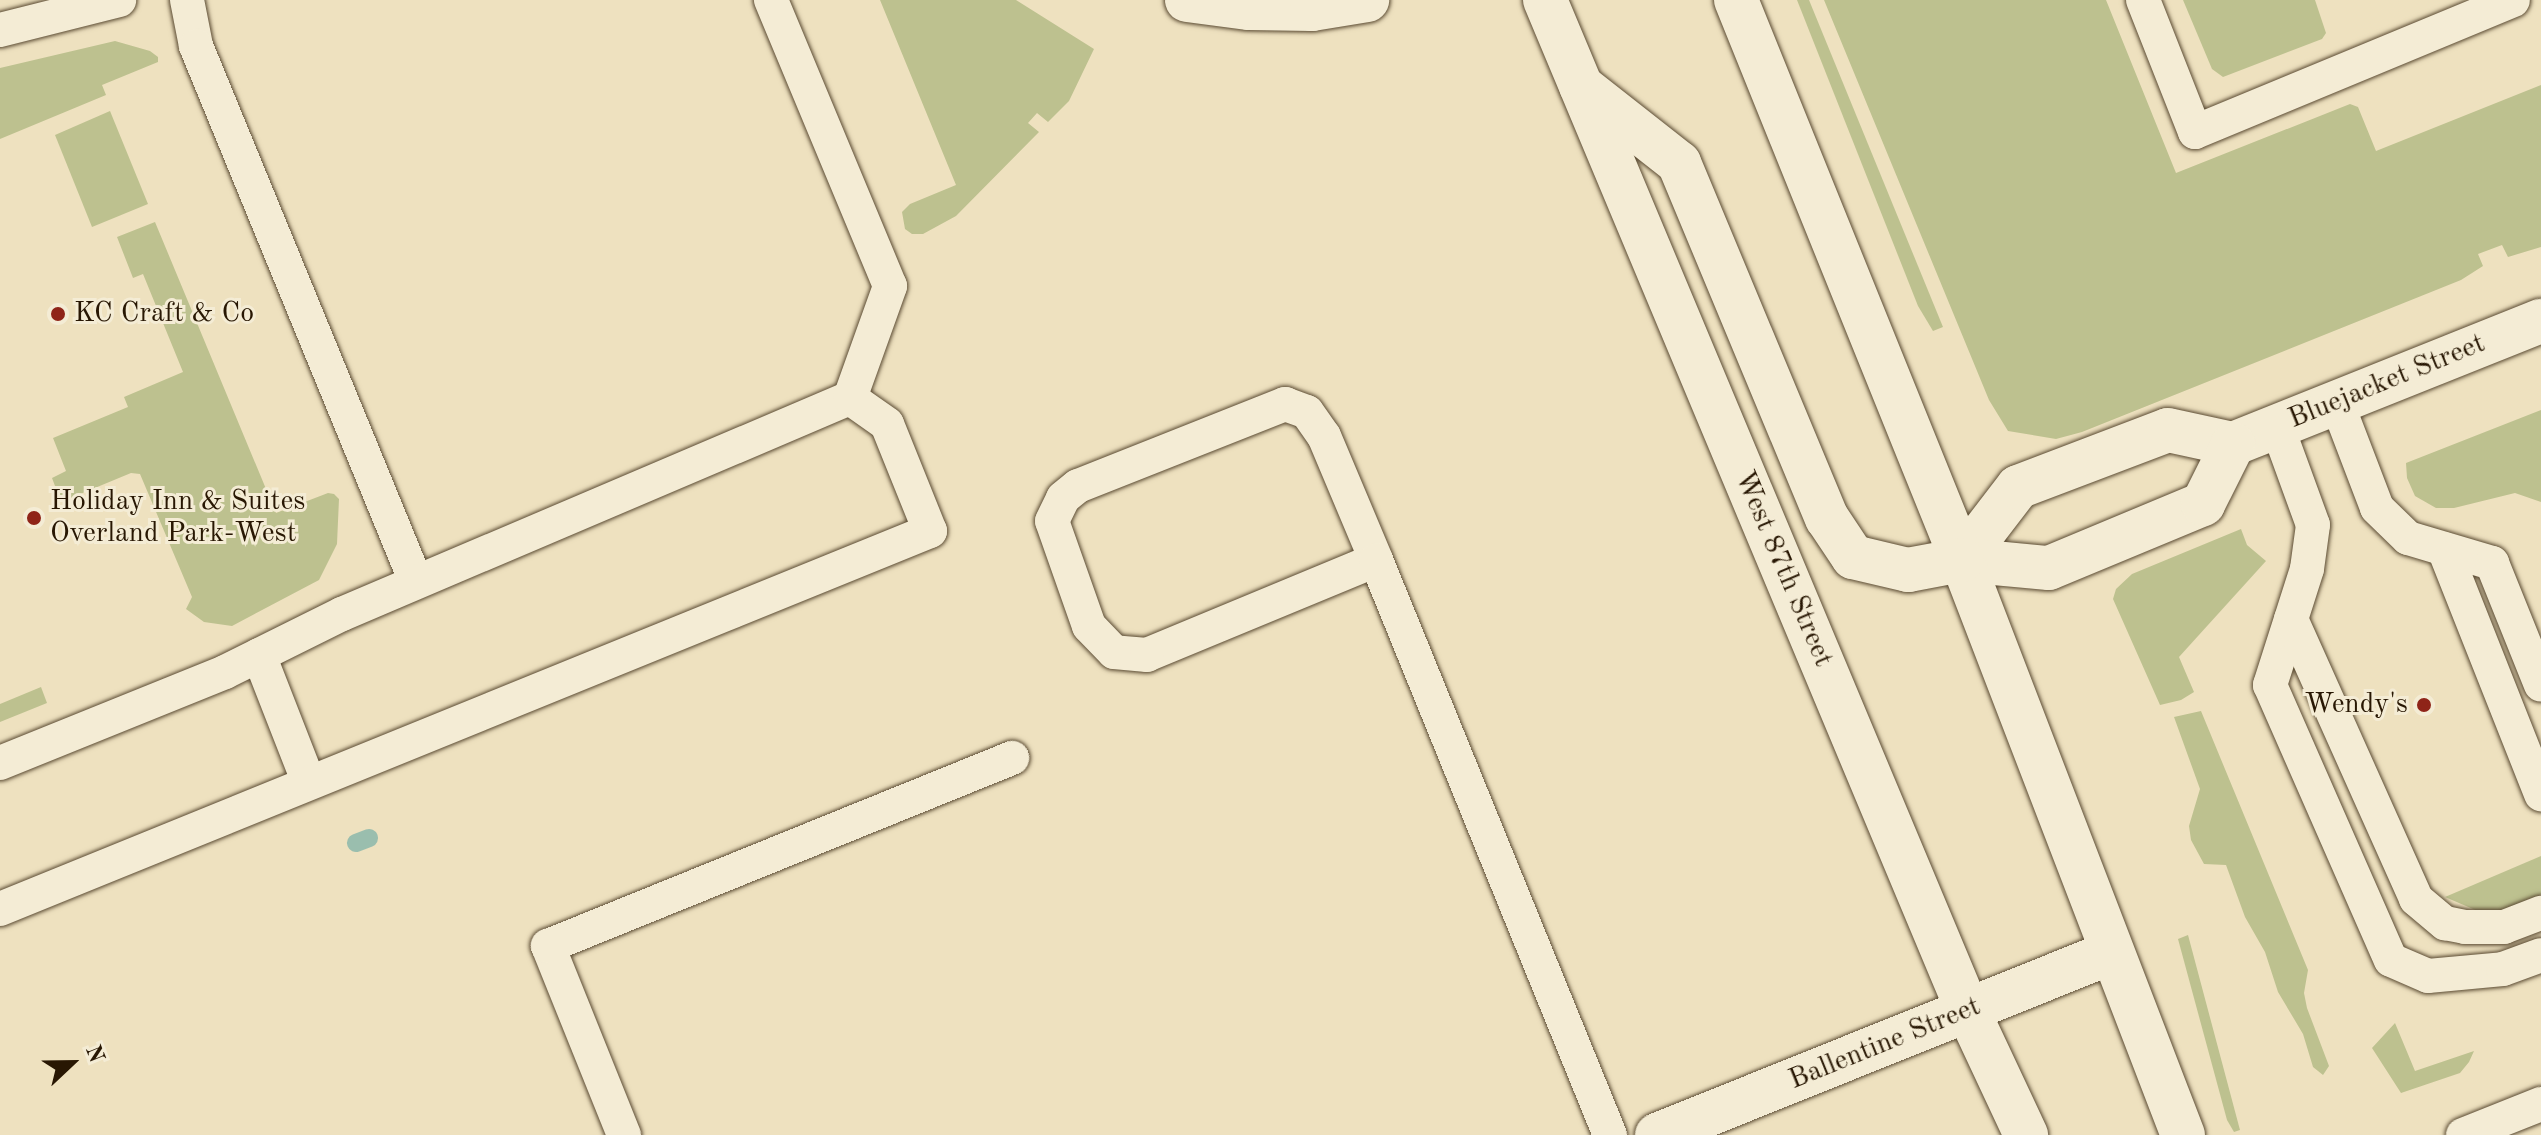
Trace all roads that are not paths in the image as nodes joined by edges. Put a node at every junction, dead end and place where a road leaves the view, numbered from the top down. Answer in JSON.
{"nodes":[{"id":1,"x":119,"y":0,"type":"edge"},
{"id":2,"x":187,"y":0,"type":"edge"},
{"id":3,"x":771,"y":0,"type":"edge"},
{"id":4,"x":1187,"y":0,"type":"edge"},
{"id":5,"x":1367,"y":0,"type":"edge"},
{"id":6,"x":1545,"y":0,"type":"edge"},
{"id":7,"x":1736,"y":0,"type":"edge"},
{"id":8,"x":2143,"y":0,"type":"edge"},
{"id":9,"x":2513,"y":0,"type":"edge"},
{"id":10,"x":2,"y":21,"type":"edge"},
{"id":11,"x":1579,"y":84,"type":"junction"},
{"id":12,"x":2541,"y":321,"type":"edge"},
{"id":13,"x":850,"y":398,"type":"junction"},
{"id":14,"x":2337,"y":403,"type":"junction"},
{"id":15,"x":2277,"y":426,"type":"junction"},
{"id":16,"x":2233,"y":444,"type":"junction"},
{"id":17,"x":2444,"y":549,"type":"junction"},
{"id":18,"x":1376,"y":560,"type":"junction"},
{"id":19,"x":1962,"y":560,"type":"junction"},
{"id":20,"x":416,"y":582,"type":"junction"},
{"id":21,"x":2291,"y":619,"type":"junction"},
{"id":22,"x":259,"y":655,"type":"junction"},
{"id":23,"x":2541,"y":685,"type":"edge"},
{"id":24,"x":1012,"y":758,"type":"dead end"},
{"id":25,"x":0,"y":763,"type":"edge"},
{"id":26,"x":309,"y":783,"type":"junction"},
{"id":27,"x":2541,"y":794,"type":"edge"},
{"id":28,"x":0,"y":909,"type":"edge"},
{"id":29,"x":2541,"y":913,"type":"edge"},
{"id":30,"x":2112,"y":952,"type":"junction"},
{"id":31,"x":2541,"y":955,"type":"edge"},
{"id":32,"x":1968,"y":1011,"type":"junction"},
{"id":33,"x":2541,"y":1104,"type":"edge"},
{"id":34,"x":624,"y":1135,"type":"edge"},
{"id":35,"x":1610,"y":1135,"type":"edge"},
{"id":36,"x":1657,"y":1135,"type":"edge"},
{"id":37,"x":2026,"y":1135,"type":"edge"},
{"id":38,"x":2183,"y":1135,"type":"edge"},
{"id":39,"x":2463,"y":1135,"type":"edge"}],
"edges":[{"from":1,"to":10,"type":"lane"},
{"from":2,"to":20,"type":"lane"},
{"from":3,"to":13,"type":"lane"},
{"from":4,"to":5,"type":"main road"},
{"from":6,"to":11,"type":"main road","name":"West 87th Street"},
{"from":7,"to":19,"type":"main road"},
{"from":8,"to":9,"type":"lane"},
{"from":11,"to":19,"type":"main road"},
{"from":11,"to":32,"type":"main road","name":"West 87th Street"},
{"from":12,"to":14,"type":"main road","name":"Bluejacket Street"},
{"from":13,"to":20,"type":"lane"},
{"from":13,"to":26,"type":"lane"},
{"from":14,"to":15,"type":"main road","name":"Bluejacket Street"},
{"from":14,"to":17,"type":"lane"},
{"from":15,"to":16,"type":"main road","name":"Bluejacket Street"},
{"from":15,"to":21,"type":"lane"},
{"from":16,"to":19,"type":"main road"},
{"from":16,"to":19,"type":"main road"},
{"from":17,"to":23,"type":"lane"},
{"from":17,"to":27,"type":"lane"},
{"from":18,"to":18,"type":"lane"},
{"from":18,"to":35,"type":"lane"},
{"from":19,"to":30,"type":"main road"},
{"from":20,"to":22,"type":"lane"},
{"from":21,"to":29,"type":"lane"},
{"from":21,"to":31,"type":"lane"},
{"from":22,"to":25,"type":"lane"},
{"from":22,"to":26,"type":"lane"},
{"from":24,"to":34,"type":"lane"},
{"from":26,"to":28,"type":"lane"},
{"from":30,"to":32,"type":"main road","name":"Ballentine Street"},
{"from":30,"to":38,"type":"main road"},
{"from":32,"to":36,"type":"main road","name":"Ballentine Street"},
{"from":32,"to":37,"type":"main road","name":"West 87th Street"},
{"from":33,"to":39,"type":"lane"}]}
